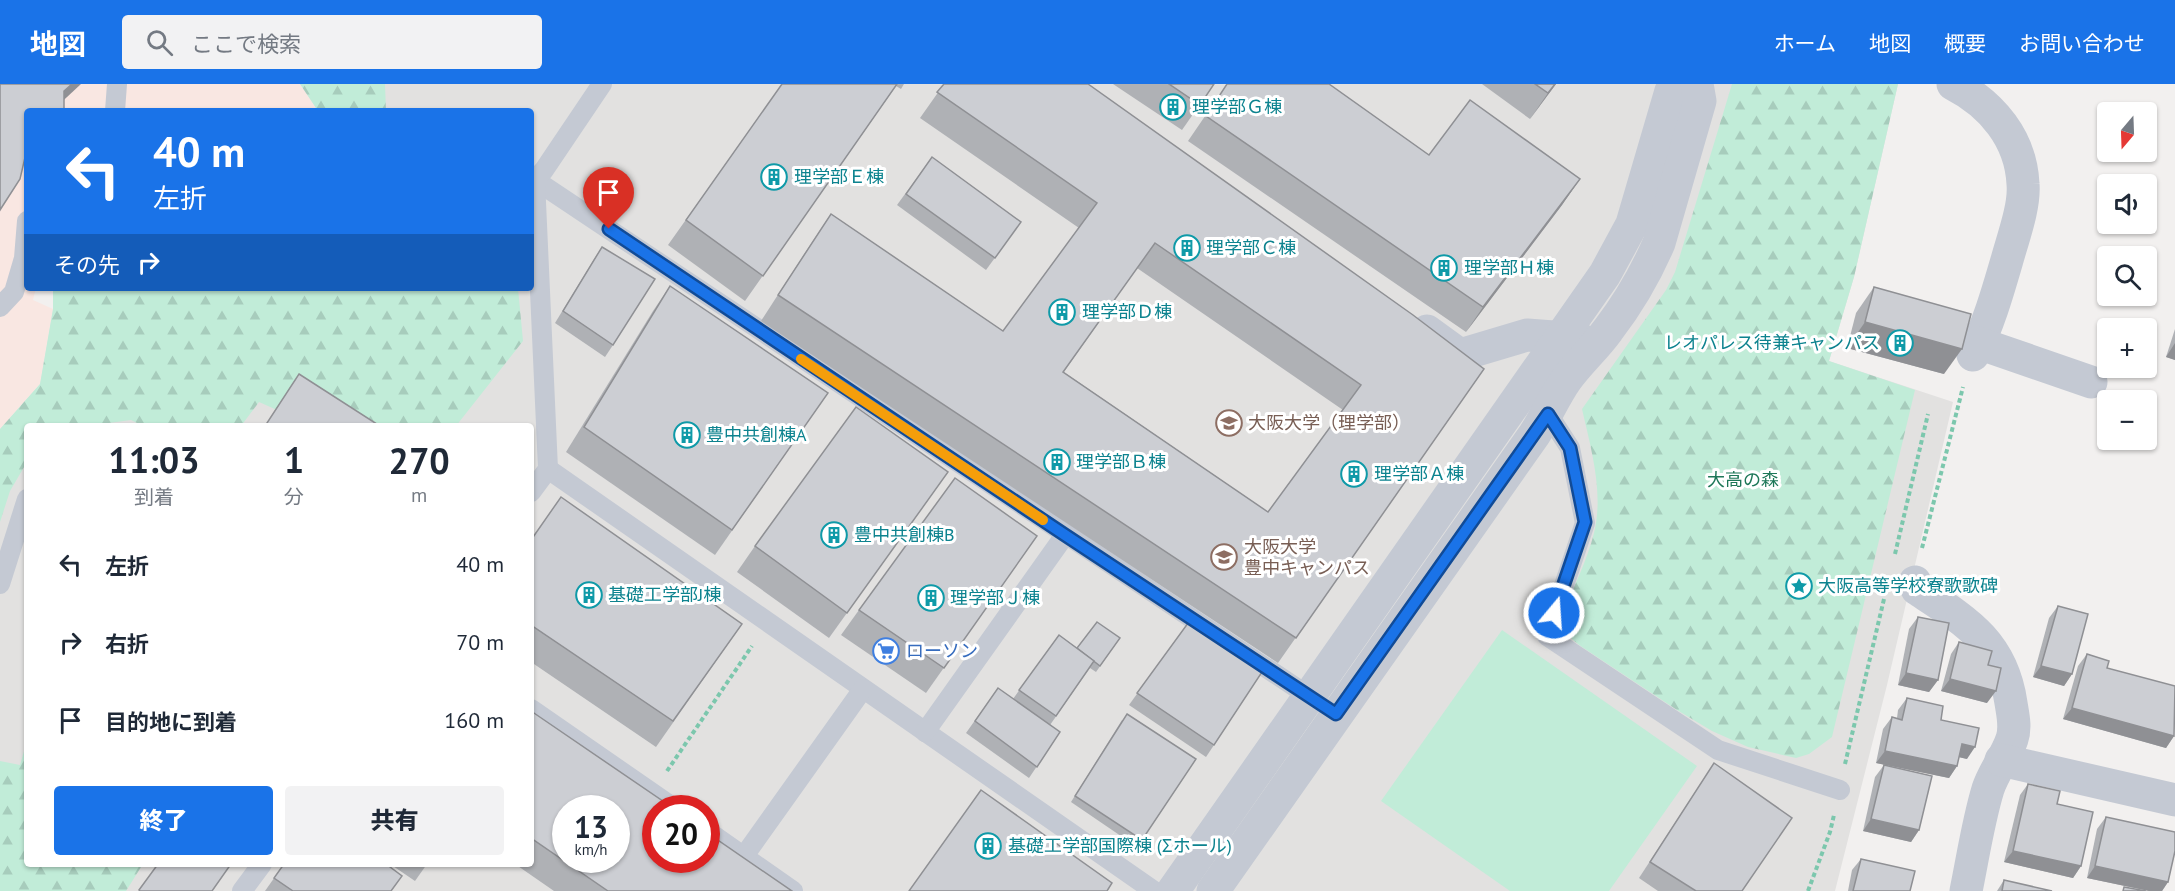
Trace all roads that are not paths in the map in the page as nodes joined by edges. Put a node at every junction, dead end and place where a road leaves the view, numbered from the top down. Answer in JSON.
{"nodes":[{"id":1,"x":117,"y":84,"type":"edge"},
{"id":2,"x":602,"y":84,"type":"edge"},
{"id":3,"x":1677,"y":84,"type":"edge"},
{"id":4,"x":1697,"y":84,"type":"edge"},
{"id":5,"x":1953,"y":84,"type":"edge"},
{"id":6,"x":115,"y":108,"type":"edge"},
{"id":7,"x":535,"y":180,"type":"junction"},
{"id":8,"x":24,"y":258,"type":"edge"},
{"id":9,"x":0,"y":307,"type":"edge"},
{"id":10,"x":1402,"y":314,"type":"edge"},
{"id":11,"x":1561,"y":338,"type":"junction"},
{"id":12,"x":1599,"y":341,"type":"junction"},
{"id":13,"x":2091,"y":382,"type":"dead end"},
{"id":14,"x":1548,"y":414,"type":"junction"},
{"id":15,"x":548,"y":469,"type":"junction"},
{"id":16,"x":534,"y":488,"type":"edge"},
{"id":17,"x":24,"y":508,"type":"edge"},
{"id":18,"x":1065,"y":535,"type":"junction"},
{"id":19,"x":1915,"y":582,"type":"road end"},
{"id":20,"x":0,"y":584,"type":"edge"},
{"id":21,"x":863,"y":689,"type":"junction"},
{"id":22,"x":1309,"y":697,"type":"junction"},
{"id":23,"x":534,"y":711,"type":"edge"},
{"id":24,"x":1336,"y":714,"type":"junction"},
{"id":25,"x":925,"y":732,"type":"junction"},
{"id":26,"x":2001,"y":760,"type":"junction"},
{"id":27,"x":1840,"y":790,"type":"road end"},
{"id":28,"x":654,"y":795,"type":"edge"},
{"id":29,"x":2175,"y":800,"type":"edge"},
{"id":30,"x":720,"y":840,"type":"edge"},
{"id":31,"x":744,"y":856,"type":"junction"},
{"id":32,"x":260,"y":867,"type":"edge"},
{"id":33,"x":242,"y":891,"type":"edge"},
{"id":34,"x":793,"y":891,"type":"edge"},
{"id":35,"x":1154,"y":891,"type":"edge"},
{"id":36,"x":1173,"y":891,"type":"edge"},
{"id":37,"x":1213,"y":891,"type":"edge"},
{"id":38,"x":1966,"y":891,"type":"edge"}],
"edges":[{"from":1,"to":6,"type":"lane"},
{"from":2,"to":7,"type":"lane"},
{"from":3,"to":11,"type":"street"},
{"from":4,"to":12,"type":"street"},
{"from":5,"to":13,"type":"street"},
{"from":7,"to":15,"type":"lane"},
{"from":7,"to":18,"type":"lane"},
{"from":8,"to":9,"type":"lane"},
{"from":10,"to":11,"type":"street"},
{"from":11,"to":12,"type":"street"},
{"from":11,"to":22,"type":"street"},
{"from":12,"to":14,"type":"street"},
{"from":14,"to":24,"type":"street"},
{"from":14,"to":27,"type":"lane"},
{"from":15,"to":16,"type":"lane"},
{"from":15,"to":21,"type":"lane"},
{"from":17,"to":20,"type":"lane"},
{"from":18,"to":22,"type":"lane"},
{"from":18,"to":25,"type":"lane"},
{"from":19,"to":26,"type":"street"},
{"from":21,"to":25,"type":"lane"},
{"from":21,"to":31,"type":"lane"},
{"from":22,"to":24,"type":"lane"},
{"from":22,"to":36,"type":"street"},
{"from":23,"to":28,"type":"lane"},
{"from":24,"to":37,"type":"street"},
{"from":25,"to":35,"type":"lane"},
{"from":26,"to":29,"type":"street"},
{"from":26,"to":38,"type":"street"},
{"from":30,"to":31,"type":"lane"},
{"from":31,"to":34,"type":"lane"},
{"from":32,"to":33,"type":"lane"}]}
